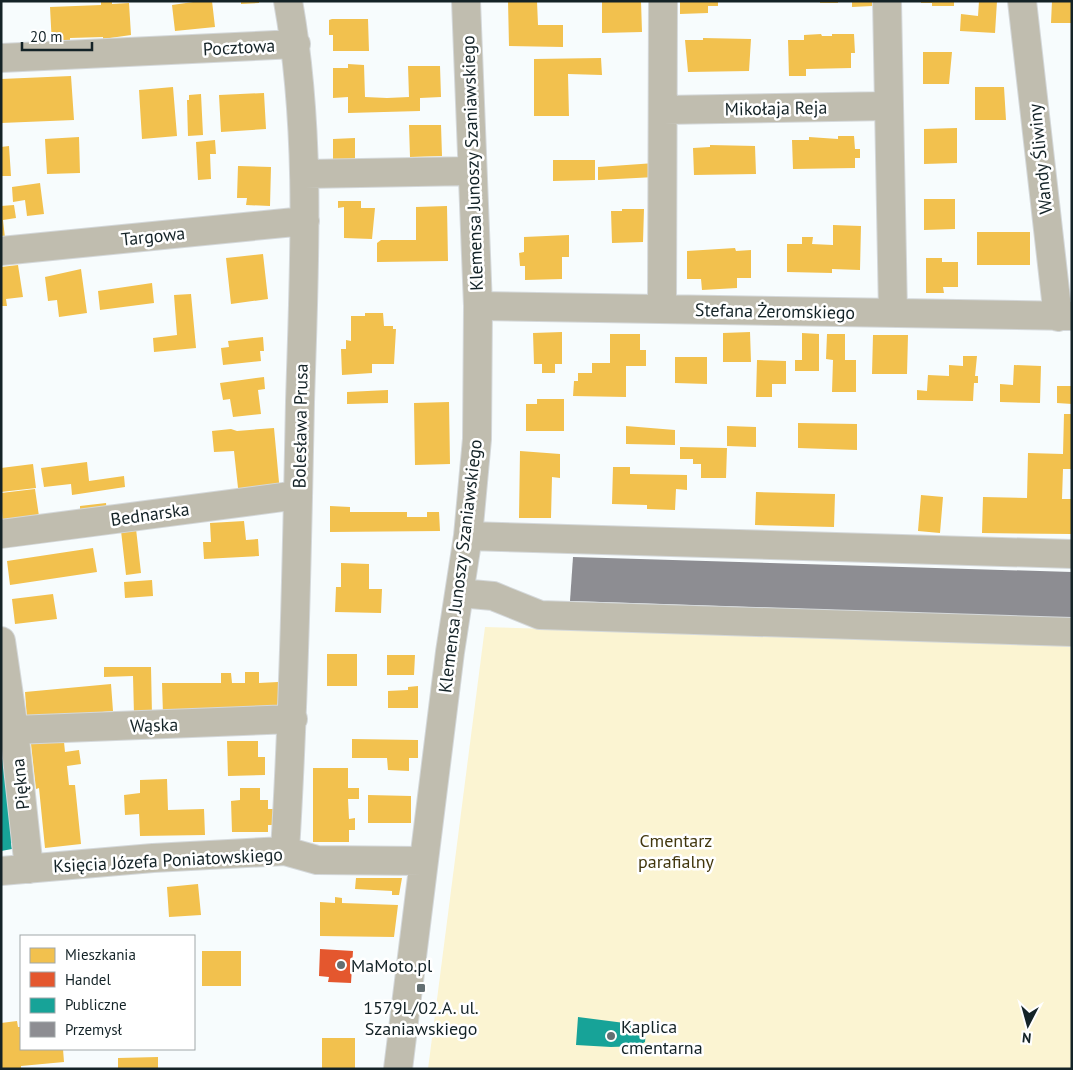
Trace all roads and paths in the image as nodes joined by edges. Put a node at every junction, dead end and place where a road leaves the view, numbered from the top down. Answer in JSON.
{"nodes":[{"id":1,"x":288,"y":1,"type":"edge"},
{"id":2,"x":466,"y":1,"type":"edge"},
{"id":3,"x":663,"y":1,"type":"edge"},
{"id":4,"x":887,"y":1,"type":"edge"},
{"id":5,"x":1022,"y":1,"type":"edge"},
{"id":6,"x":296,"y":44,"type":"junction"},
{"id":7,"x":1,"y":58,"type":"edge"},
{"id":8,"x":888,"y":106,"type":"junction"},
{"id":9,"x":664,"y":110,"type":"junction"},
{"id":10,"x":472,"y":171,"type":"junction"},
{"id":11,"x":305,"y":174,"type":"junction"},
{"id":12,"x":305,"y":221,"type":"junction"},
{"id":13,"x":1,"y":250,"type":"edge"},
{"id":14,"x":478,"y":306,"type":"junction"},
{"id":15,"x":662,"y":308,"type":"junction"},
{"id":16,"x":893,"y":313,"type":"junction"},
{"id":17,"x":1065,"y":317,"type":"edge"},
{"id":18,"x":298,"y":494,"type":"junction"},
{"id":19,"x":1,"y":534,"type":"edge"},
{"id":20,"x":468,"y":536,"type":"junction"},
{"id":21,"x":1072,"y":554,"type":"edge"},
{"id":22,"x":460,"y":593,"type":"junction"},
{"id":23,"x":1072,"y":632,"type":"edge"},
{"id":24,"x":1,"y":641,"type":"edge"},
{"id":25,"x":293,"y":719,"type":"junction"},
{"id":26,"x":9,"y":720,"type":"edge"},
{"id":27,"x":284,"y":851,"type":"junction"},
{"id":28,"x":423,"y":861,"type":"junction"},
{"id":29,"x":29,"y":869,"type":"junction"},
{"id":30,"x":1,"y":871,"type":"edge"},
{"id":31,"x":398,"y":1069,"type":"edge"}],
"edges":[{"from":1,"to":6,"type":"street","name":"Bolesława Prusa"},
{"from":2,"to":10,"type":"street","name":"Klemensa Junoszy Szaniawskiego"},
{"from":3,"to":9,"type":"street"},
{"from":4,"to":8,"type":"street"},
{"from":5,"to":17,"type":"street","name":"Wandy Śliwiny"},
{"from":6,"to":7,"type":"street","name":"Pocztowa"},
{"from":6,"to":11,"type":"street","name":"Bolesława Prusa"},
{"from":8,"to":9,"type":"street","name":"Mikołaja Reja"},
{"from":8,"to":16,"type":"street"},
{"from":9,"to":15,"type":"street"},
{"from":10,"to":11,"type":"street"},
{"from":10,"to":14,"type":"street","name":"Klemensa Junoszy Szaniawskiego"},
{"from":11,"to":12,"type":"street","name":"Bolesława Prusa"},
{"from":12,"to":13,"type":"street","name":"Targowa"},
{"from":12,"to":18,"type":"street","name":"Bolesława Prusa"},
{"from":14,"to":15,"type":"street","name":"Stefana Żeromskiego"},
{"from":14,"to":20,"type":"street","name":"Klemensa Junoszy Szaniawskiego"},
{"from":15,"to":16,"type":"street","name":"Stefana Żeromskiego"},
{"from":16,"to":17,"type":"street","name":"Stefana Żeromskiego"},
{"from":18,"to":19,"type":"street","name":"Bednarska"},
{"from":18,"to":25,"type":"street","name":"Bolesława Prusa"},
{"from":20,"to":21,"type":"street"},
{"from":20,"to":22,"type":"street","name":"Klemensa Junoszy Szaniawskiego"},
{"from":22,"to":23,"type":"street"},
{"from":22,"to":28,"type":"street","name":"Klemensa Junoszy Szaniawskiego"},
{"from":24,"to":26,"type":"street","name":"Piękna"},
{"from":25,"to":26,"type":"street","name":"Wąska"},
{"from":25,"to":27,"type":"street","name":"Bolesława Prusa"},
{"from":26,"to":29,"type":"street","name":"Piękna"},
{"from":27,"to":28,"type":"street","name":"Księcia Józefa Poniatowskiego"},
{"from":27,"to":29,"type":"street","name":"Księcia Józefa Poniatowskiego"},
{"from":28,"to":31,"type":"street","name":"Klemensa Junoszy Szaniawskiego"},
{"from":29,"to":30,"type":"street","name":"Księcia Józefa Poniatowskiego"}]}
